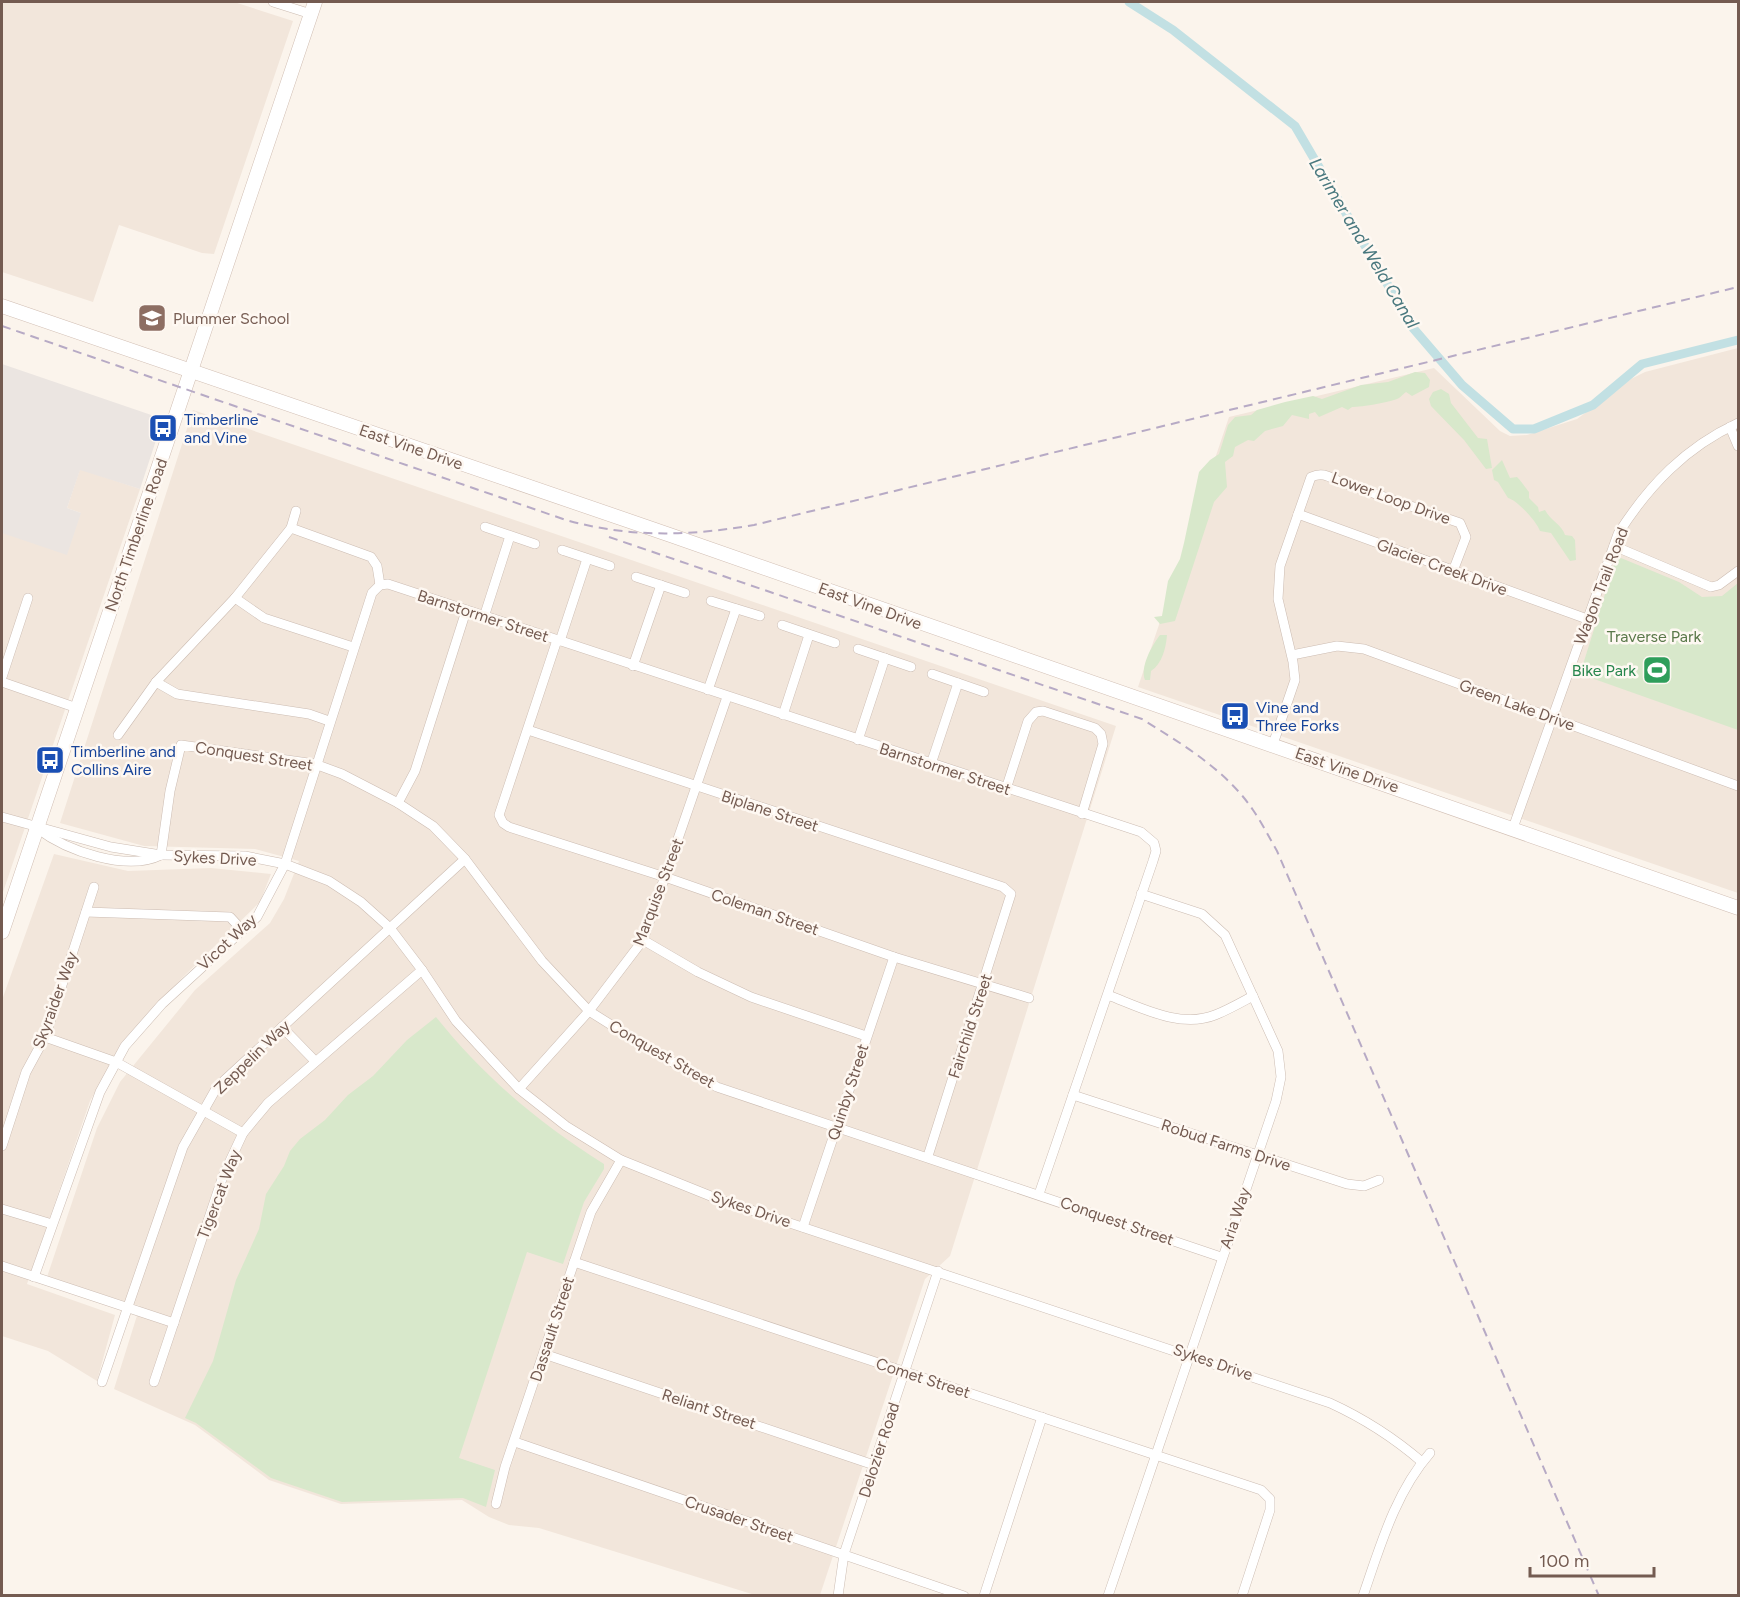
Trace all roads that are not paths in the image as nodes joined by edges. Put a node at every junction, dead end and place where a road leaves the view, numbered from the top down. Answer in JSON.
{"nodes":[{"id":1,"x":273,"y":2,"type":"edge"},
{"id":2,"x":313,"y":8,"type":"edge"},
{"id":3,"x":2,"y":306,"type":"edge"},
{"id":4,"x":191,"y":372,"type":"junction"},
{"id":5,"x":1734,"y":425,"type":"edge"},
{"id":6,"x":1738,"y":446,"type":"edge"},
{"id":7,"x":296,"y":511,"type":"dead end"},
{"id":8,"x":1298,"y":514,"type":"junction"},
{"id":9,"x":485,"y":527,"type":"dead end"},
{"id":10,"x":291,"y":528,"type":"junction"},
{"id":11,"x":510,"y":536,"type":"junction"},
{"id":12,"x":535,"y":543,"type":"dead end"},
{"id":13,"x":1614,"y":546,"type":"junction"},
{"id":14,"x":562,"y":550,"type":"dead end"},
{"id":15,"x":587,"y":559,"type":"junction"},
{"id":16,"x":610,"y":566,"type":"dead end"},
{"id":17,"x":1453,"y":571,"type":"junction"},
{"id":18,"x":1738,"y":571,"type":"edge"},
{"id":19,"x":636,"y":577,"type":"dead end"},
{"id":20,"x":380,"y":585,"type":"junction"},
{"id":21,"x":661,"y":585,"type":"junction"},
{"id":22,"x":685,"y":593,"type":"dead end"},
{"id":23,"x":28,"y":598,"type":"dead end"},
{"id":24,"x":235,"y":598,"type":"junction"},
{"id":25,"x":711,"y":601,"type":"dead end"},
{"id":26,"x":736,"y":609,"type":"junction"},
{"id":27,"x":466,"y":611,"type":"junction"},
{"id":28,"x":760,"y":616,"type":"dead end"},
{"id":29,"x":484,"y":617,"type":"junction"},
{"id":30,"x":1587,"y":619,"type":"junction"},
{"id":31,"x":782,"y":626,"type":"dead end"},
{"id":32,"x":809,"y":634,"type":"junction"},
{"id":33,"x":558,"y":641,"type":"junction"},
{"id":34,"x":834,"y":643,"type":"dead end"},
{"id":35,"x":354,"y":647,"type":"junction"},
{"id":36,"x":858,"y":649,"type":"dead end"},
{"id":37,"x":1292,"y":655,"type":"junction"},
{"id":38,"x":885,"y":658,"type":"junction"},
{"id":39,"x":633,"y":666,"type":"junction"},
{"id":40,"x":911,"y":667,"type":"dead end"},
{"id":41,"x":932,"y":674,"type":"dead end"},
{"id":42,"x":2,"y":680,"type":"edge"},
{"id":43,"x":156,"y":682,"type":"junction"},
{"id":44,"x":958,"y":683,"type":"junction"},
{"id":45,"x":708,"y":690,"type":"junction"},
{"id":46,"x":984,"y":692,"type":"dead end"},
{"id":47,"x":728,"y":697,"type":"junction"},
{"id":48,"x":77,"y":708,"type":"junction"},
{"id":49,"x":783,"y":715,"type":"junction"},
{"id":50,"x":1552,"y":718,"type":"junction"},
{"id":51,"x":329,"y":721,"type":"junction"},
{"id":52,"x":528,"y":730,"type":"junction"},
{"id":53,"x":118,"y":735,"type":"dead end"},
{"id":54,"x":858,"y":740,"type":"junction"},
{"id":55,"x":1273,"y":744,"type":"junction"},
{"id":56,"x":315,"y":764,"type":"junction"},
{"id":57,"x":931,"y":764,"type":"junction"},
{"id":58,"x":1738,"y":786,"type":"edge"},
{"id":59,"x":697,"y":787,"type":"junction"},
{"id":60,"x":1006,"y":789,"type":"junction"},
{"id":61,"x":398,"y":803,"type":"junction"},
{"id":62,"x":1082,"y":814,"type":"junction"},
{"id":63,"x":2,"y":816,"type":"edge"},
{"id":64,"x":36,"y":828,"type":"junction"},
{"id":65,"x":1513,"y":828,"type":"junction"},
{"id":66,"x":161,"y":855,"type":"junction"},
{"id":67,"x":465,"y":859,"type":"junction"},
{"id":68,"x":285,"y":864,"type":"junction"},
{"id":69,"x":665,"y":877,"type":"junction"},
{"id":70,"x":94,"y":887,"type":"dead end"},
{"id":71,"x":1011,"y":894,"type":"joint"},
{"id":72,"x":1141,"y":894,"type":"junction"},
{"id":73,"x":1738,"y":908,"type":"edge"},
{"id":74,"x":86,"y":912,"type":"junction"},
{"id":75,"x":390,"y":928,"type":"junction"},
{"id":76,"x":242,"y":930,"type":"junction"},
{"id":77,"x":2,"y":932,"type":"edge"},
{"id":78,"x":643,"y":940,"type":"junction"},
{"id":79,"x":894,"y":957,"type":"junction"},
{"id":80,"x":422,"y":969,"type":"junction"},
{"id":81,"x":984,"y":984,"type":"junction"},
{"id":82,"x":1107,"y":995,"type":"junction"},
{"id":83,"x":1253,"y":996,"type":"junction"},
{"id":84,"x":1029,"y":998,"type":"dead end"},
{"id":85,"x":589,"y":1011,"type":"junction"},
{"id":86,"x":282,"y":1027,"type":"junction"},
{"id":87,"x":45,"y":1036,"type":"junction"},
{"id":88,"x":867,"y":1036,"type":"junction"},
{"id":89,"x":315,"y":1061,"type":"junction"},
{"id":90,"x":116,"y":1062,"type":"junction"},
{"id":91,"x":519,"y":1089,"type":"junction"},
{"id":92,"x":1073,"y":1095,"type":"junction"},
{"id":93,"x":202,"y":1110,"type":"junction"},
{"id":94,"x":837,"y":1126,"type":"junction"},
{"id":95,"x":243,"y":1133,"type":"junction"},
{"id":96,"x":2,"y":1146,"type":"edge"},
{"id":97,"x":1257,"y":1155,"type":"junction"},
{"id":98,"x":927,"y":1156,"type":"junction"},
{"id":99,"x":621,"y":1160,"type":"junction"},
{"id":100,"x":1379,"y":1180,"type":"dead end"},
{"id":101,"x":1039,"y":1194,"type":"junction"},
{"id":102,"x":2,"y":1209,"type":"edge"},
{"id":103,"x":52,"y":1224,"type":"junction"},
{"id":104,"x":803,"y":1227,"type":"junction"},
{"id":105,"x":1221,"y":1257,"type":"junction"},
{"id":106,"x":574,"y":1262,"type":"junction"},
{"id":107,"x":2,"y":1266,"type":"edge"},
{"id":108,"x":938,"y":1271,"type":"junction"},
{"id":109,"x":34,"y":1277,"type":"junction"},
{"id":110,"x":126,"y":1308,"type":"junction"},
{"id":111,"x":174,"y":1323,"type":"junction"},
{"id":112,"x":544,"y":1354,"type":"junction"},
{"id":113,"x":1189,"y":1354,"type":"junction"},
{"id":114,"x":905,"y":1372,"type":"junction"},
{"id":115,"x":102,"y":1382,"type":"dead end"},
{"id":116,"x":154,"y":1382,"type":"dead end"},
{"id":117,"x":1042,"y":1417,"type":"junction"},
{"id":118,"x":515,"y":1442,"type":"junction"},
{"id":119,"x":1155,"y":1453,"type":"junction"},
{"id":120,"x":1430,"y":1453,"type":"dead end"},
{"id":121,"x":1422,"y":1462,"type":"junction"},
{"id":122,"x":874,"y":1465,"type":"junction"},
{"id":123,"x":496,"y":1504,"type":"dead end"},
{"id":124,"x":844,"y":1554,"type":"junction"},
{"id":125,"x":838,"y":1596,"type":"edge"},
{"id":126,"x":964,"y":1596,"type":"edge"},
{"id":127,"x":984,"y":1596,"type":"edge"},
{"id":128,"x":1108,"y":1596,"type":"edge"},
{"id":129,"x":1242,"y":1596,"type":"edge"},
{"id":130,"x":1364,"y":1596,"type":"edge"}],
"edges":[{"from":1,"to":2,"type":"street"},
{"from":2,"to":4,"type":"street","name":"North Timberline Road"},
{"from":3,"to":4,"type":"street","name":"East Vine Drive"},
{"from":4,"to":48,"type":"street","name":"North Timberline Road"},
{"from":4,"to":55,"type":"street","name":"East Vine Drive"},
{"from":5,"to":6,"type":"street"},
{"from":5,"to":13,"type":"street","name":"Wagon Trail Road"},
{"from":7,"to":10,"type":"street"},
{"from":8,"to":17,"type":"street","name":"Glacier Creek Drive"},
{"from":8,"to":17,"type":"street","name":"Lower Loop Drive"},
{"from":8,"to":37,"type":"street"},
{"from":9,"to":11,"type":"street"},
{"from":10,"to":20,"type":"street"},
{"from":10,"to":24,"type":"street"},
{"from":11,"to":12,"type":"street"},
{"from":11,"to":29,"type":"street"},
{"from":13,"to":18,"type":"street"},
{"from":13,"to":30,"type":"street","name":"Wagon Trail Road"},
{"from":14,"to":15,"type":"street"},
{"from":15,"to":16,"type":"street"},
{"from":15,"to":33,"type":"street"},
{"from":17,"to":30,"type":"street","name":"Glacier Creek Drive"},
{"from":19,"to":21,"type":"street"},
{"from":20,"to":27,"type":"street","name":"Barnstormer Street"},
{"from":20,"to":35,"type":"street","name":"Vicot Way"},
{"from":21,"to":22,"type":"street"},
{"from":21,"to":39,"type":"street"},
{"from":23,"to":42,"type":"street"},
{"from":24,"to":35,"type":"street"},
{"from":24,"to":43,"type":"street"},
{"from":25,"to":26,"type":"street"},
{"from":26,"to":28,"type":"street"},
{"from":26,"to":45,"type":"street"},
{"from":27,"to":29,"type":"street","name":"Barnstormer Street"},
{"from":27,"to":61,"type":"street"},
{"from":29,"to":33,"type":"street","name":"Barnstormer Street"},
{"from":30,"to":50,"type":"street","name":"Wagon Trail Road"},
{"from":31,"to":32,"type":"street"},
{"from":32,"to":34,"type":"street"},
{"from":32,"to":49,"type":"street"},
{"from":33,"to":39,"type":"street","name":"Barnstormer Street"},
{"from":33,"to":52,"type":"street"},
{"from":35,"to":51,"type":"street","name":"Vicot Way"},
{"from":36,"to":38,"type":"street"},
{"from":37,"to":50,"type":"street","name":"Green Lake Drive"},
{"from":37,"to":55,"type":"street"},
{"from":38,"to":40,"type":"street"},
{"from":38,"to":54,"type":"street"},
{"from":39,"to":45,"type":"street","name":"Barnstormer Street"},
{"from":41,"to":44,"type":"street"},
{"from":42,"to":48,"type":"street"},
{"from":43,"to":51,"type":"street"},
{"from":43,"to":53,"type":"street"},
{"from":44,"to":46,"type":"street"},
{"from":44,"to":57,"type":"street"},
{"from":45,"to":47,"type":"street","name":"Barnstormer Street"},
{"from":47,"to":49,"type":"street","name":"Barnstormer Street"},
{"from":47,"to":59,"type":"street","name":"Marquise Street"},
{"from":48,"to":64,"type":"street","name":"North Timberline Road"},
{"from":49,"to":54,"type":"street","name":"Barnstormer Street"},
{"from":50,"to":58,"type":"street","name":"Green Lake Drive"},
{"from":50,"to":65,"type":"street","name":"Wagon Trail Road"},
{"from":51,"to":56,"type":"street","name":"Vicot Way"},
{"from":52,"to":59,"type":"street","name":"Biplane Street"},
{"from":52,"to":69,"type":"street","name":"Coleman Street"},
{"from":54,"to":57,"type":"street","name":"Barnstormer Street"},
{"from":55,"to":65,"type":"street","name":"East Vine Drive"},
{"from":56,"to":61,"type":"street","name":"Conquest Street"},
{"from":56,"to":66,"type":"street","name":"Conquest Street"},
{"from":56,"to":68,"type":"street","name":"Vicot Way"},
{"from":57,"to":60,"type":"street","name":"Barnstormer Street"},
{"from":59,"to":69,"type":"street","name":"Marquise Street"},
{"from":59,"to":71,"type":"street","name":"Biplane Street"},
{"from":60,"to":62,"type":"street","name":"Barnstormer Street"},
{"from":60,"to":62,"type":"street"},
{"from":61,"to":67,"type":"street","name":"Conquest Street"},
{"from":62,"to":72,"type":"street","name":"Barnstormer Street"},
{"from":63,"to":64,"type":"street","name":"Sykes Drive"},
{"from":64,"to":66,"type":"street","name":"Sykes Drive"},
{"from":64,"to":77,"type":"street","name":"North Timberline Road"},
{"from":65,"to":73,"type":"street","name":"East Vine Drive"},
{"from":66,"to":68,"type":"street","name":"Sykes Drive"},
{"from":67,"to":75,"type":"street","name":"Zeppelin Way"},
{"from":67,"to":85,"type":"street","name":"Conquest Street"},
{"from":68,"to":75,"type":"street","name":"Sykes Drive"},
{"from":68,"to":76,"type":"street","name":"Vicot Way"},
{"from":69,"to":78,"type":"street","name":"Marquise Street"},
{"from":69,"to":79,"type":"street","name":"Coleman Street"},
{"from":70,"to":74,"type":"street","name":"Skyraider Way"},
{"from":71,"to":81,"type":"street","name":"Fairchild Street"},
{"from":72,"to":82,"type":"street","name":"Barnstormer Street"},
{"from":72,"to":83,"type":"street","name":"Aria Way"},
{"from":74,"to":76,"type":"street"},
{"from":74,"to":87,"type":"street","name":"Skyraider Way"},
{"from":75,"to":80,"type":"street","name":"Sykes Drive"},
{"from":75,"to":86,"type":"street","name":"Zeppelin Way"},
{"from":76,"to":90,"type":"street","name":"Vicot Way"},
{"from":78,"to":85,"type":"street","name":"Marquise Street"},
{"from":78,"to":88,"type":"street"},
{"from":79,"to":81,"type":"street","name":"Coleman Street"},
{"from":79,"to":88,"type":"street","name":"Quinby Street"},
{"from":80,"to":89,"type":"street","name":"Tigercat Way"},
{"from":80,"to":91,"type":"street","name":"Sykes Drive"},
{"from":81,"to":84,"type":"street","name":"Coleman Street"},
{"from":81,"to":98,"type":"street","name":"Fairchild Street"},
{"from":82,"to":83,"type":"street"},
{"from":82,"to":92,"type":"street","name":"Barnstormer Street"},
{"from":83,"to":97,"type":"street","name":"Aria Way"},
{"from":85,"to":91,"type":"street","name":"Marquise Street"},
{"from":85,"to":94,"type":"street","name":"Conquest Street"},
{"from":86,"to":89,"type":"street"},
{"from":86,"to":93,"type":"street","name":"Zeppelin Way"},
{"from":87,"to":90,"type":"street"},
{"from":87,"to":96,"type":"street","name":"Skyraider Way"},
{"from":88,"to":94,"type":"street","name":"Quinby Street"},
{"from":89,"to":95,"type":"street","name":"Tigercat Way"},
{"from":90,"to":93,"type":"street"},
{"from":90,"to":103,"type":"street","name":"Vicot Way"},
{"from":91,"to":99,"type":"street","name":"Sykes Drive"},
{"from":92,"to":97,"type":"street","name":"Robud Farms Drive"},
{"from":92,"to":101,"type":"street","name":"Barnstormer Street"},
{"from":93,"to":95,"type":"street"},
{"from":93,"to":110,"type":"street","name":"Zeppelin Way"},
{"from":94,"to":98,"type":"street","name":"Conquest Street"},
{"from":94,"to":104,"type":"street","name":"Quinby Street"},
{"from":95,"to":111,"type":"street","name":"Tigercat Way"},
{"from":97,"to":100,"type":"street","name":"Robud Farms Drive"},
{"from":97,"to":105,"type":"street","name":"Aria Way"},
{"from":98,"to":101,"type":"street","name":"Conquest Street"},
{"from":99,"to":104,"type":"street","name":"Sykes Drive"},
{"from":99,"to":106,"type":"street","name":"Dassault Street"},
{"from":101,"to":105,"type":"street","name":"Conquest Street"},
{"from":102,"to":103,"type":"street"},
{"from":103,"to":109,"type":"street","name":"Vicot Way"},
{"from":104,"to":108,"type":"street","name":"Sykes Drive"},
{"from":105,"to":113,"type":"street","name":"Aria Way"},
{"from":106,"to":112,"type":"street","name":"Dassault Street"},
{"from":106,"to":114,"type":"street","name":"Comet Street"},
{"from":107,"to":109,"type":"street"},
{"from":108,"to":113,"type":"street","name":"Sykes Drive"},
{"from":108,"to":114,"type":"street","name":"Delozier Road"},
{"from":109,"to":110,"type":"street"},
{"from":110,"to":111,"type":"street"},
{"from":110,"to":115,"type":"street","name":"Zeppelin Way"},
{"from":111,"to":116,"type":"street","name":"Tigercat Way"},
{"from":112,"to":118,"type":"street","name":"Dassault Street"},
{"from":112,"to":122,"type":"street","name":"Reliant Street"},
{"from":113,"to":119,"type":"street","name":"Aria Way"},
{"from":113,"to":121,"type":"street","name":"Sykes Drive"},
{"from":114,"to":117,"type":"street","name":"Comet Street"},
{"from":114,"to":122,"type":"street","name":"Delozier Road"},
{"from":117,"to":119,"type":"street","name":"Comet Street"},
{"from":117,"to":127,"type":"street"},
{"from":118,"to":123,"type":"street","name":"Dassault Street"},
{"from":118,"to":124,"type":"street","name":"Crusader Street"},
{"from":119,"to":128,"type":"street","name":"Aria Way"},
{"from":119,"to":129,"type":"street","name":"Comet Street"},
{"from":120,"to":121,"type":"street"},
{"from":121,"to":130,"type":"street"},
{"from":122,"to":124,"type":"street","name":"Delozier Road"},
{"from":124,"to":125,"type":"street","name":"Delozier Road"},
{"from":124,"to":126,"type":"street","name":"Crusader Street"}]}
